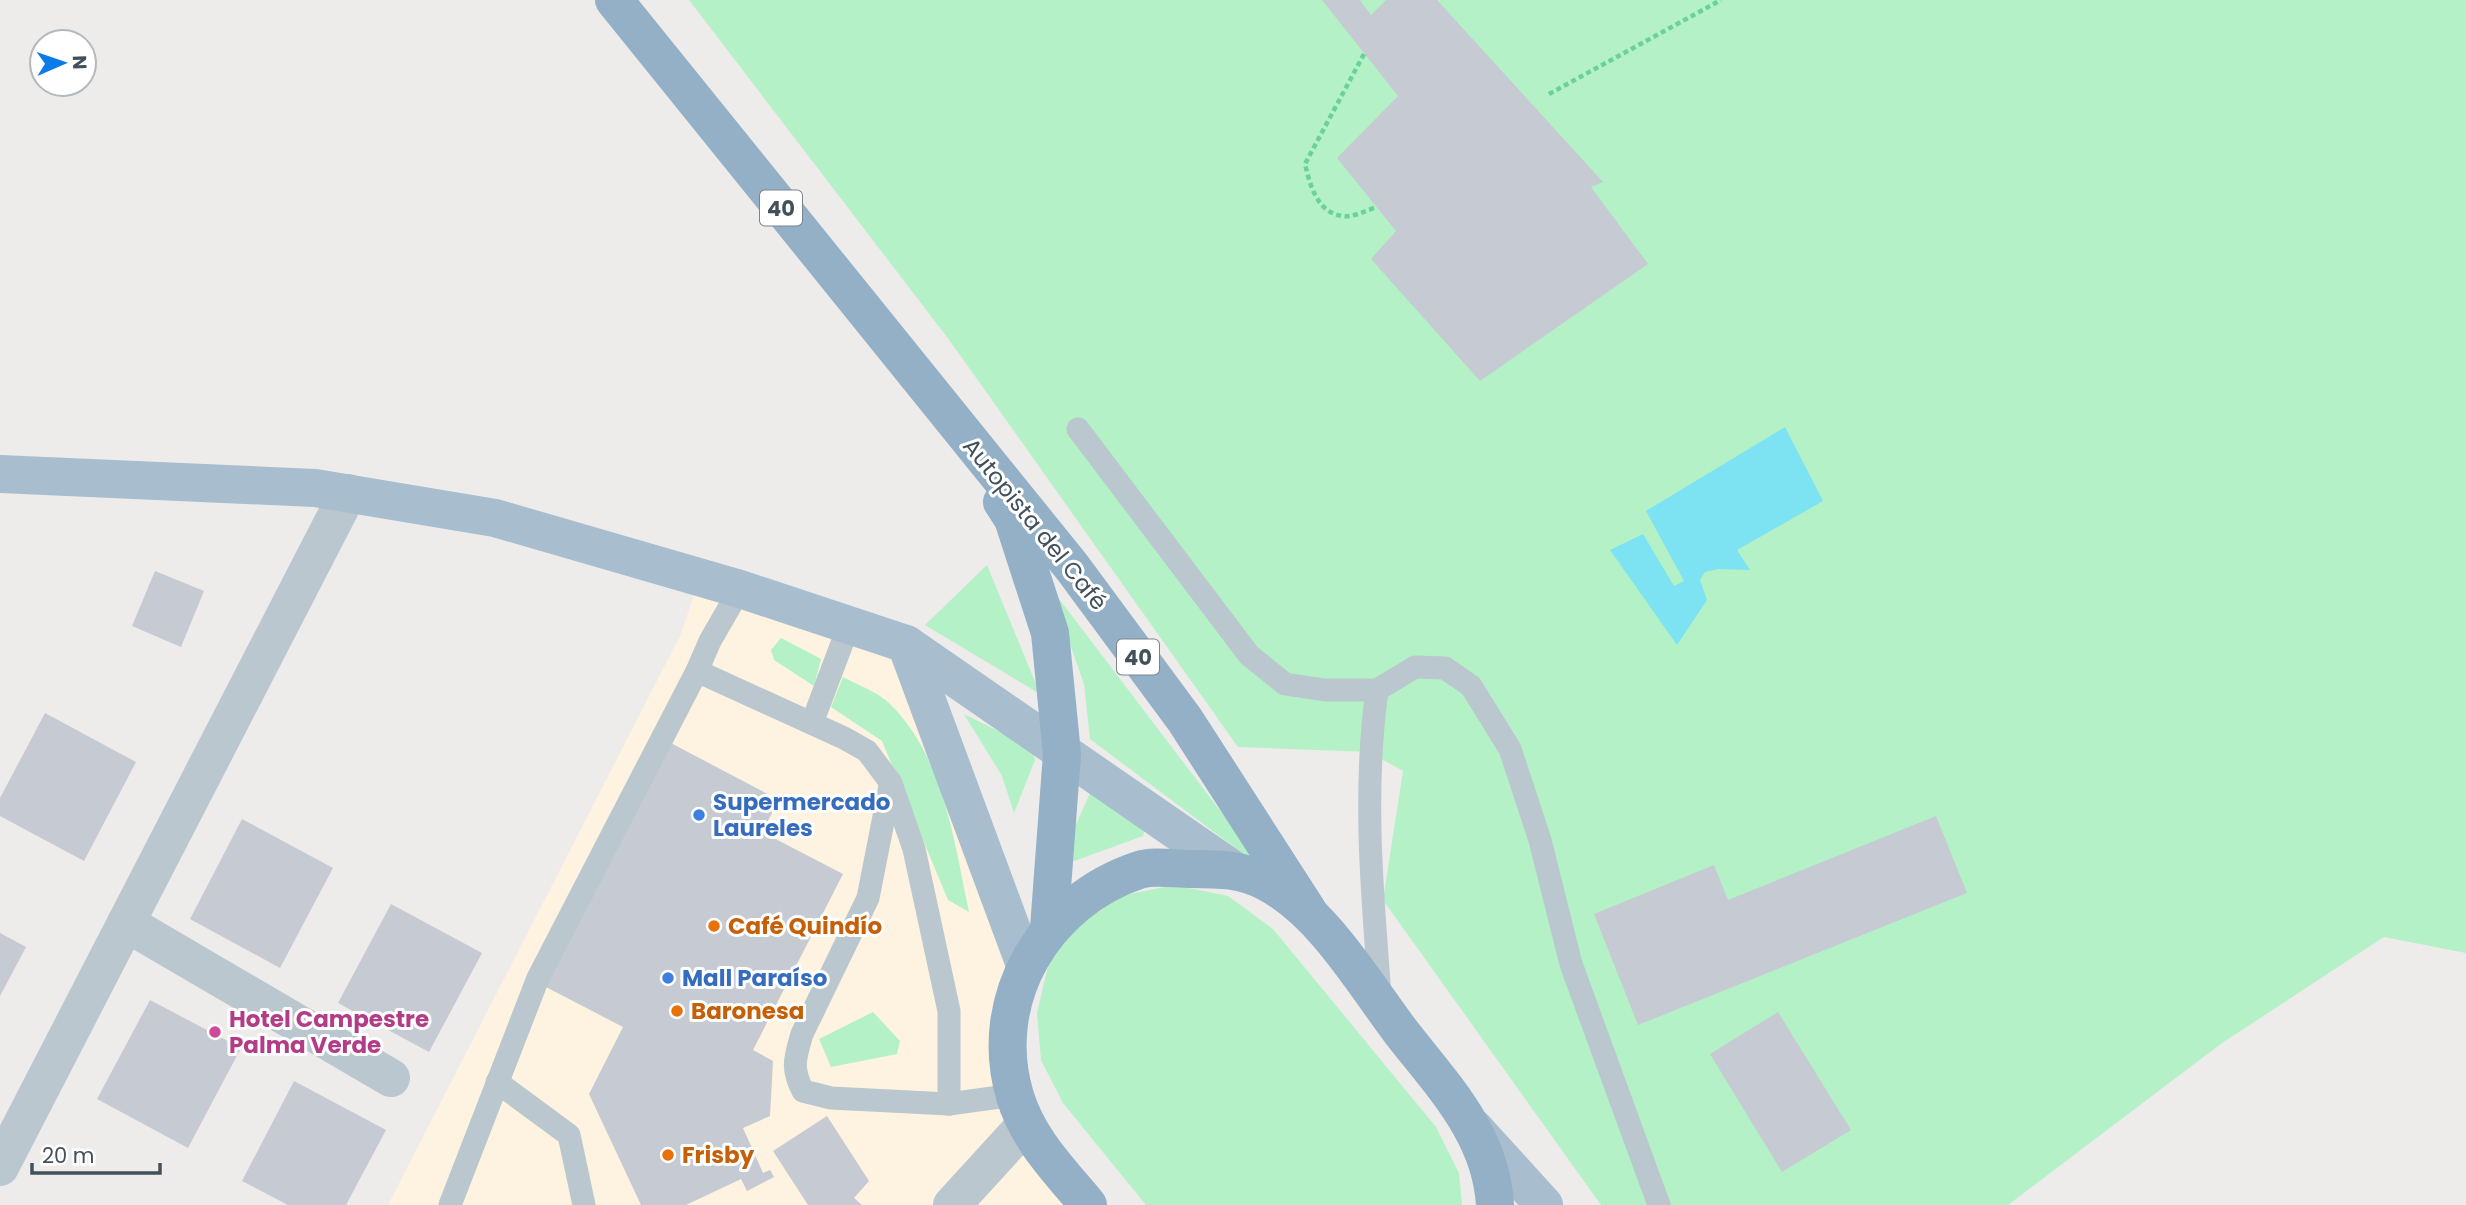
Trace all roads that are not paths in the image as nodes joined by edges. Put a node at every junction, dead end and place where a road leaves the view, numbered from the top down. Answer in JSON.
{"nodes":[{"id":1,"x":614,"y":0,"type":"edge"},
{"id":2,"x":949,"y":417,"type":"junction"},
{"id":3,"x":1078,"y":429,"type":"dead end"},
{"id":4,"x":0,"y":474,"type":"edge"},
{"id":5,"x":348,"y":493,"type":"junction"},
{"id":6,"x":740,"y":589,"type":"junction"},
{"id":7,"x":849,"y":625,"type":"junction"},
{"id":8,"x":906,"y":644,"type":"junction"},
{"id":9,"x":697,"y":671,"type":"junction"},
{"id":10,"x":1377,"y":690,"type":"junction"},
{"id":11,"x":812,"y":723,"type":"junction"},
{"id":12,"x":1062,"y":754,"type":"junction"},
{"id":13,"x":891,"y":783,"type":"junction"},
{"id":14,"x":1232,"y":869,"type":"junction"},
{"id":15,"x":1308,"y":911,"type":"junction"},
{"id":16,"x":125,"y":923,"type":"junction"},
{"id":17,"x":1049,"y":928,"type":"junction"},
{"id":18,"x":1025,"y":965,"type":"junction"},
{"id":19,"x":1381,"y":1005,"type":"junction"},
{"id":20,"x":391,"y":1078,"type":"dead end"},
{"id":21,"x":498,"y":1082,"type":"junction"},
{"id":22,"x":948,"y":1104,"type":"junction"},
{"id":23,"x":1020,"y":1110,"type":"junction"},
{"id":24,"x":1474,"y":1128,"type":"junction"},
{"id":25,"x":0,"y":1167,"type":"edge"},
{"id":26,"x":450,"y":1205,"type":"edge"},
{"id":27,"x":584,"y":1205,"type":"edge"},
{"id":28,"x":952,"y":1205,"type":"edge"},
{"id":29,"x":1088,"y":1205,"type":"edge"},
{"id":30,"x":1495,"y":1205,"type":"edge"},
{"id":31,"x":1544,"y":1205,"type":"edge"},
{"id":32,"x":1659,"y":1205,"type":"edge"}],
"edges":[{"from":1,"to":2,"type":"highway","name":"Autopista del Café","number":"40"},
{"from":2,"to":12,"type":"highway","name":"Autopista del Café","number":"40"},
{"from":2,"to":15,"type":"highway","name":"Autopista del Café","number":"40"},
{"from":3,"to":10,"type":"lane"},
{"from":4,"to":5,"type":"main road"},
{"from":5,"to":6,"type":"main road"},
{"from":5,"to":16,"type":"street"},
{"from":6,"to":7,"type":"main road"},
{"from":6,"to":9,"type":"lane"},
{"from":7,"to":8,"type":"main road"},
{"from":7,"to":11,"type":"lane"},
{"from":8,"to":12,"type":"main road"},
{"from":8,"to":18,"type":"main road"},
{"from":9,"to":11,"type":"lane"},
{"from":9,"to":21,"type":"lane"},
{"from":10,"to":19,"type":"lane"},
{"from":10,"to":32,"type":"lane"},
{"from":11,"to":13,"type":"lane"},
{"from":12,"to":14,"type":"main road"},
{"from":12,"to":17,"type":"highway","name":"Autopista del Café","number":"40"},
{"from":13,"to":22,"type":"lane"},
{"from":13,"to":22,"type":"lane"},
{"from":14,"to":15,"type":"highway","number":"40"},
{"from":14,"to":17,"type":"highway","number":"40"},
{"from":15,"to":19,"type":"highway","number":"40"},
{"from":16,"to":20,"type":"street"},
{"from":16,"to":25,"type":"street"},
{"from":17,"to":18,"type":"highway","number":"40"},
{"from":18,"to":23,"type":"highway","number":"40"},
{"from":19,"to":24,"type":"highway","number":"40"},
{"from":21,"to":26,"type":"lane"},
{"from":21,"to":27,"type":"lane"},
{"from":22,"to":23,"type":"lane"},
{"from":23,"to":28,"type":"street"},
{"from":23,"to":29,"type":"highway","number":"40"},
{"from":24,"to":30,"type":"highway","number":"40"},
{"from":24,"to":31,"type":"main road","number":"40"}]}
